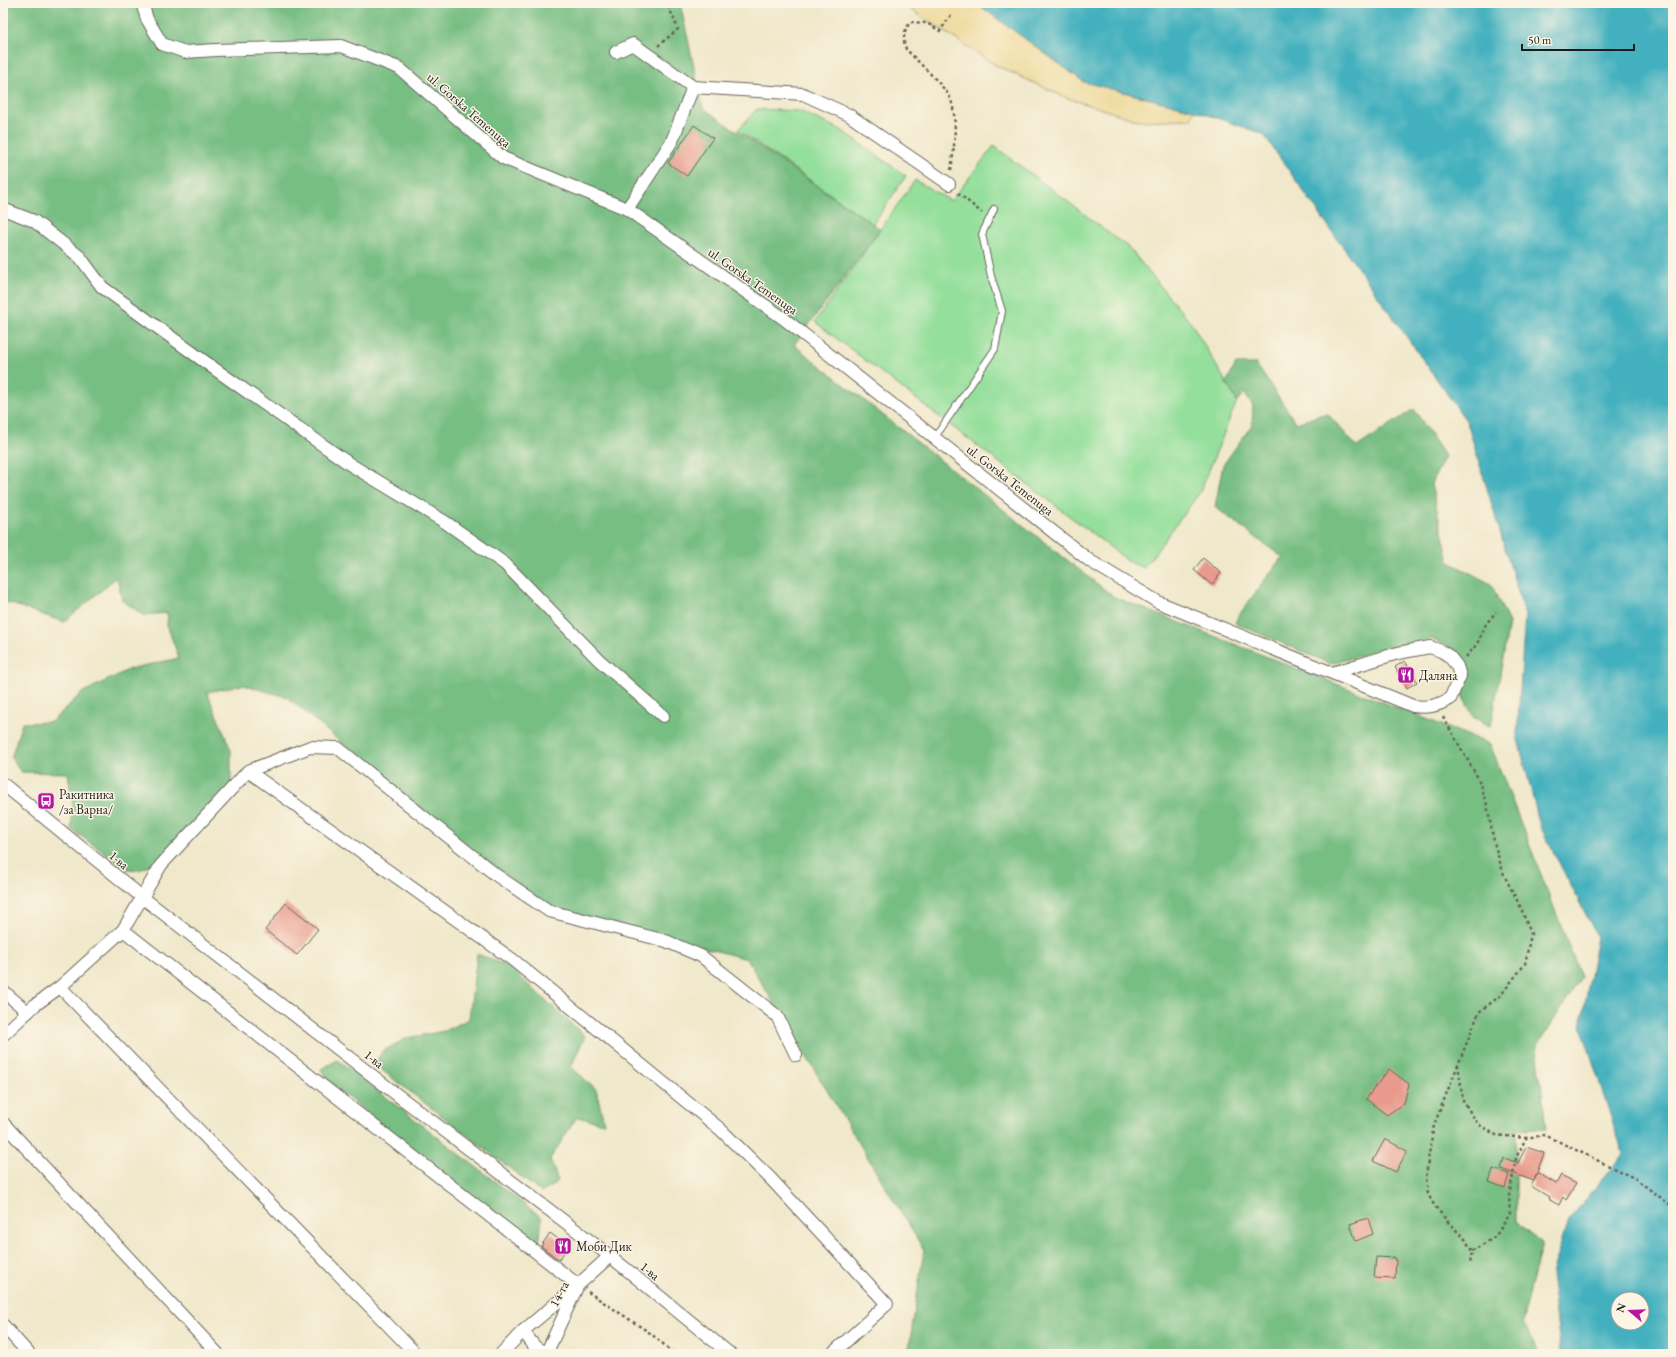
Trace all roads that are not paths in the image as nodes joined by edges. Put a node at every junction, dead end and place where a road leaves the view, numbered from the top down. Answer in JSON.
{"nodes":[{"id":1,"x":142,"y":3,"type":"edge"},
{"id":2,"x":616,"y":52,"type":"dead end"},
{"id":3,"x":693,"y":87,"type":"junction"},
{"id":4,"x":949,"y":184,"type":"road end"},
{"id":5,"x":3,"y":209,"type":"edge"},
{"id":6,"x":627,"y":209,"type":"junction"},
{"id":7,"x":994,"y":209,"type":"dead end"},
{"id":8,"x":934,"y":437,"type":"junction"},
{"id":9,"x":1332,"y":673,"type":"junction"},
{"id":10,"x":663,"y":716,"type":"dead end"},
{"id":11,"x":248,"y":771,"type":"junction"},
{"id":12,"x":3,"y":784,"type":"edge"},
{"id":13,"x":142,"y":897,"type":"junction"},
{"id":14,"x":123,"y":930,"type":"junction"},
{"id":15,"x":60,"y":987,"type":"junction"},
{"id":16,"x":3,"y":991,"type":"edge"},
{"id":17,"x":28,"y":1012,"type":"junction"},
{"id":18,"x":3,"y":1035,"type":"edge"},
{"id":19,"x":796,"y":1055,"type":"dead end"},
{"id":20,"x":3,"y":1122,"type":"edge"},
{"id":21,"x":610,"y":1256,"type":"junction"},
{"id":22,"x":578,"y":1285,"type":"junction"},
{"id":23,"x":3,"y":1325,"type":"edge"},
{"id":24,"x":523,"y":1331,"type":"junction"},
{"id":25,"x":28,"y":1354,"type":"edge"},
{"id":26,"x":218,"y":1354,"type":"edge"},
{"id":27,"x":416,"y":1354,"type":"edge"},
{"id":28,"x":500,"y":1354,"type":"edge"},
{"id":29,"x":546,"y":1354,"type":"edge"},
{"id":30,"x":730,"y":1354,"type":"edge"},
{"id":31,"x":832,"y":1354,"type":"edge"}],
"edges":[{"from":1,"to":6,"type":"street","name":"ul. Gorska Temenuga"},
{"from":2,"to":3,"type":"street"},
{"from":3,"to":4,"type":"street"},
{"from":3,"to":6,"type":"street"},
{"from":5,"to":10,"type":"street"},
{"from":6,"to":8,"type":"street","name":"ul. Gorska Temenuga"},
{"from":7,"to":8,"type":"lane"},
{"from":8,"to":9,"type":"street","name":"ul. Gorska Temenuga"},
{"from":9,"to":9,"type":"street","name":"ul. Gorska Temenuga"},
{"from":11,"to":13,"type":"street"},
{"from":11,"to":19,"type":"street"},
{"from":11,"to":31,"type":"street"},
{"from":12,"to":13,"type":"street","name":"1-ва"},
{"from":13,"to":14,"type":"street"},
{"from":13,"to":21,"type":"street","name":"1-ва"},
{"from":14,"to":15,"type":"street"},
{"from":14,"to":22,"type":"street"},
{"from":15,"to":17,"type":"street"},
{"from":15,"to":27,"type":"street"},
{"from":16,"to":17,"type":"street"},
{"from":17,"to":18,"type":"street"},
{"from":20,"to":26,"type":"street"},
{"from":21,"to":22,"type":"street","name":"14-та"},
{"from":21,"to":30,"type":"street","name":"1-ва"},
{"from":22,"to":24,"type":"street"},
{"from":22,"to":29,"type":"street","name":"14-та"},
{"from":23,"to":25,"type":"street"},
{"from":24,"to":28,"type":"street"},
{"from":24,"to":29,"type":"street"}]}
